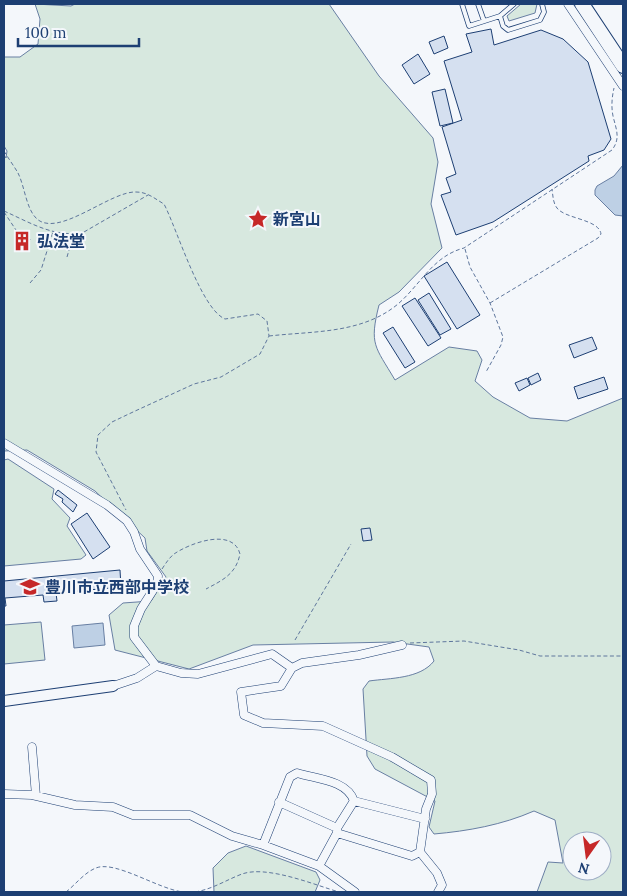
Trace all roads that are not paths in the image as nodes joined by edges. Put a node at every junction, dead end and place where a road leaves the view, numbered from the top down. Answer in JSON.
{"nodes":[{"id":1,"x":462,"y":4,"type":"edge"},
{"id":2,"x":478,"y":4,"type":"edge"},
{"id":3,"x":514,"y":4,"type":"edge"},
{"id":4,"x":542,"y":4,"type":"edge"},
{"id":5,"x":568,"y":4,"type":"edge"},
{"id":6,"x":582,"y":4,"type":"edge"},
{"id":7,"x":588,"y":4,"type":"edge"},
{"id":8,"x":500,"y":16,"type":"junction"},
{"id":9,"x":484,"y":21,"type":"junction"},
{"id":10,"x":623,"y":57,"type":"edge"},
{"id":11,"x":620,"y":72,"type":"edge"},
{"id":12,"x":623,"y":86,"type":"edge"},
{"id":13,"x":4,"y":443,"type":"edge"},
{"id":14,"x":402,"y":645,"type":"road end"},
{"id":15,"x":156,"y":666,"type":"junction"},
{"id":16,"x":292,"y":668,"type":"junction"},
{"id":17,"x":113,"y":686,"type":"joint"},
{"id":18,"x":4,"y":701,"type":"edge"},
{"id":19,"x":32,"y":747,"type":"dead end"},
{"id":20,"x":4,"y":794,"type":"edge"},
{"id":21,"x":36,"y":796,"type":"junction"},
{"id":22,"x":354,"y":801,"type":"junction"},
{"id":23,"x":279,"y":802,"type":"junction"},
{"id":24,"x":425,"y":819,"type":"junction"},
{"id":25,"x":337,"y":831,"type":"junction"},
{"id":26,"x":263,"y":844,"type":"junction"},
{"id":27,"x":420,"y":852,"type":"junction"},
{"id":28,"x":319,"y":866,"type":"junction"},
{"id":29,"x":442,"y":890,"type":"edge"},
{"id":30,"x":354,"y":892,"type":"edge"}],
"edges":[{"from":1,"to":9,"type":"lane"},
{"from":2,"to":9,"type":"lane"},
{"from":3,"to":8,"type":"lane"},
{"from":4,"to":8,"type":"lane"},
{"from":5,"to":11,"type":"street"},
{"from":6,"to":11,"type":"highway"},
{"from":7,"to":10,"type":"highway"},
{"from":8,"to":9,"type":"lane"},
{"from":11,"to":12,"type":"street"},
{"from":13,"to":15,"type":"street"},
{"from":14,"to":16,"type":"street"},
{"from":15,"to":16,"type":"street"},
{"from":15,"to":17,"type":"street"},
{"from":16,"to":24,"type":"street"},
{"from":17,"to":18,"type":"street"},
{"from":19,"to":21,"type":"street"},
{"from":20,"to":21,"type":"street"},
{"from":21,"to":26,"type":"street"},
{"from":22,"to":23,"type":"street"},
{"from":22,"to":24,"type":"street"},
{"from":22,"to":25,"type":"street"},
{"from":23,"to":25,"type":"street"},
{"from":23,"to":26,"type":"street"},
{"from":24,"to":27,"type":"street"},
{"from":25,"to":27,"type":"street"},
{"from":25,"to":28,"type":"street"},
{"from":26,"to":28,"type":"street"},
{"from":27,"to":29,"type":"street"},
{"from":28,"to":30,"type":"street"}]}
